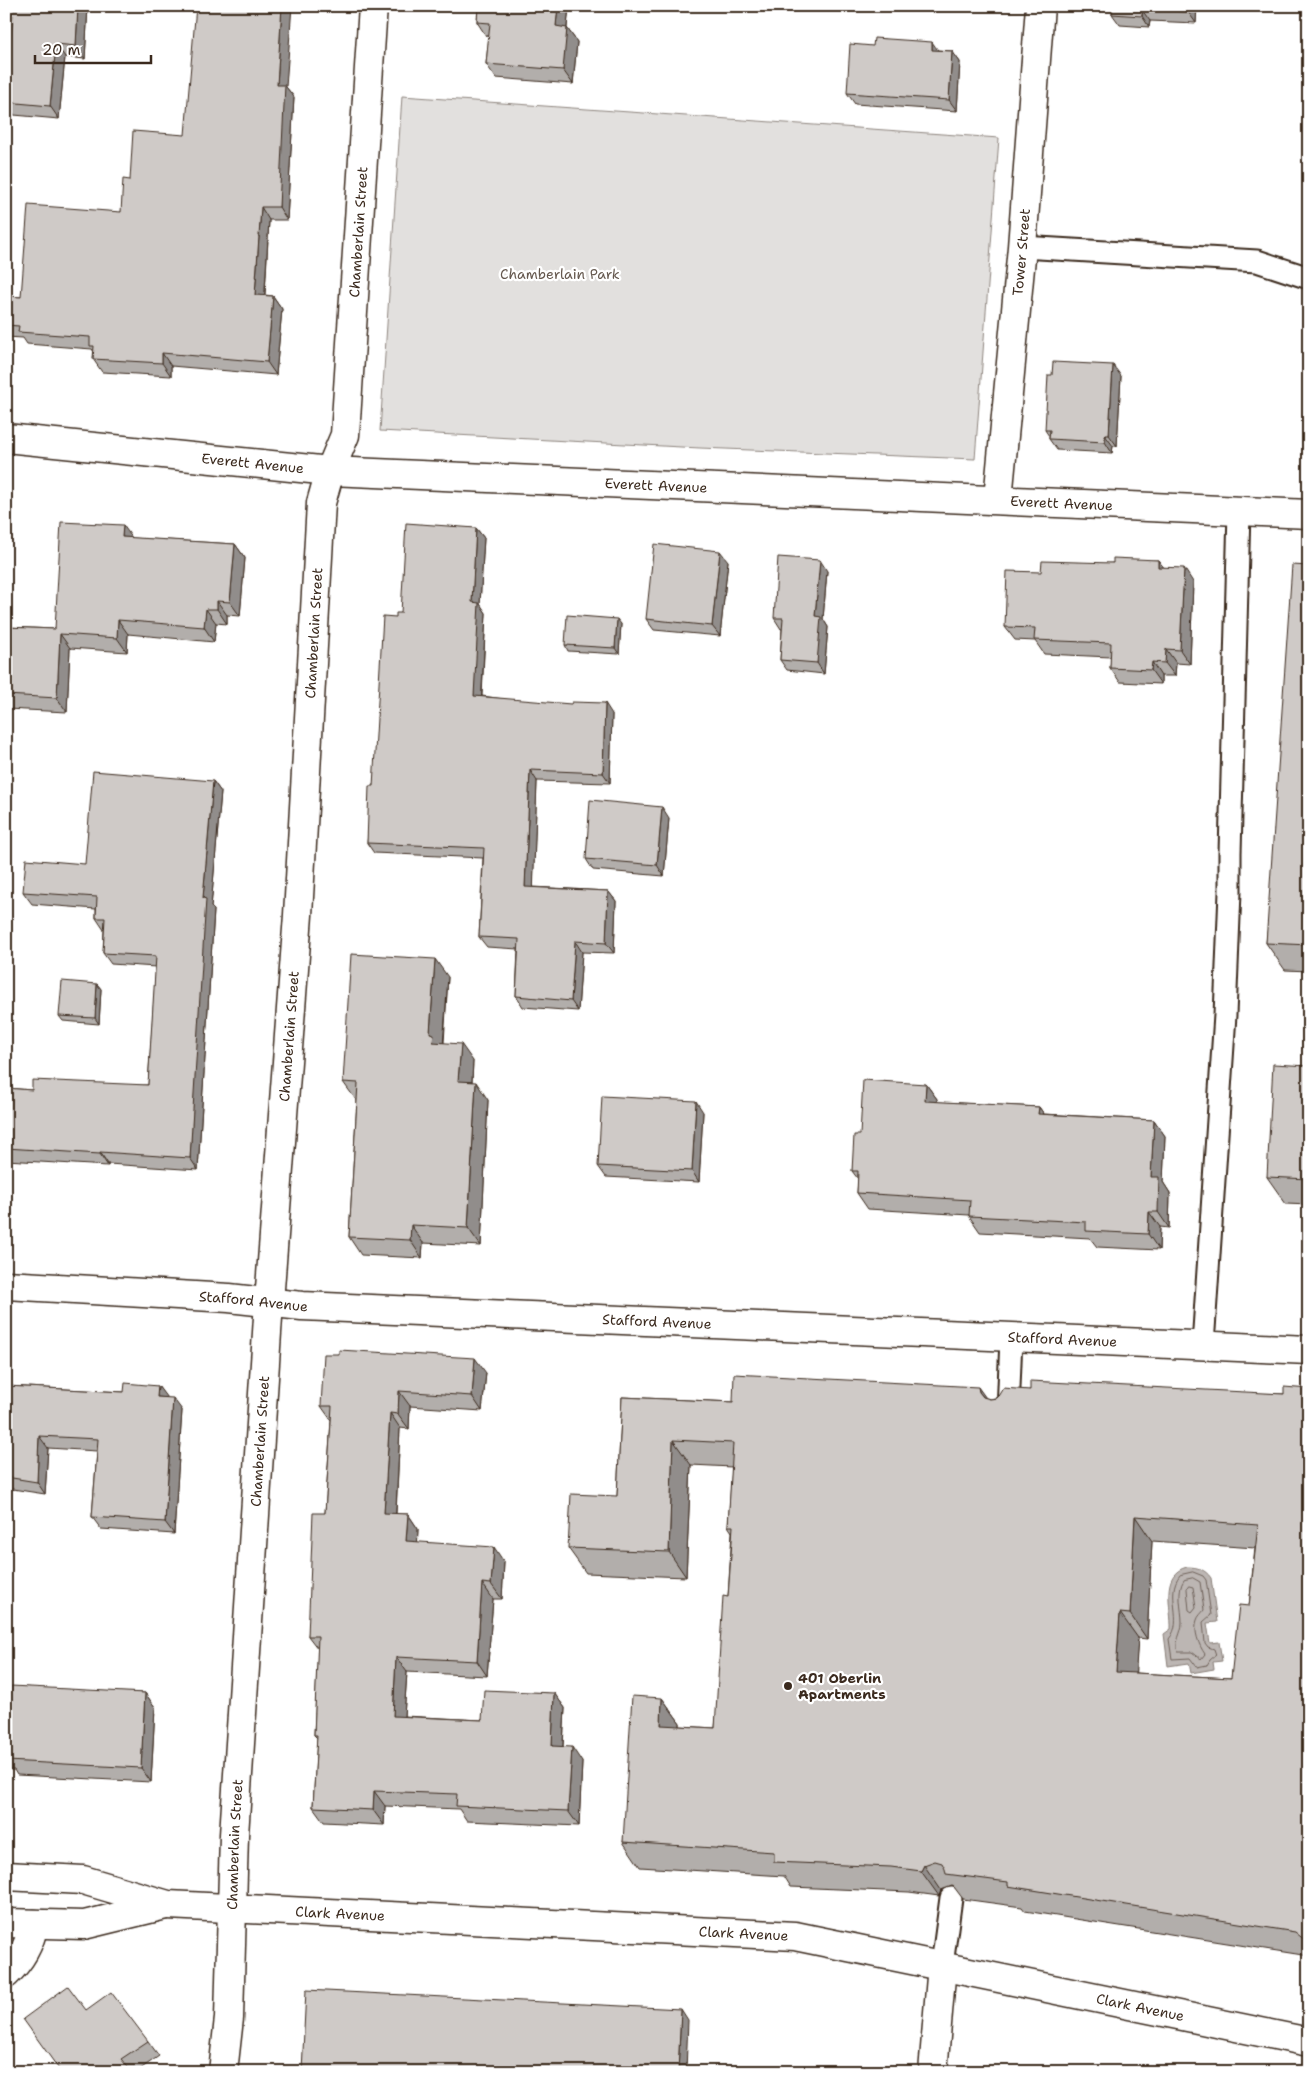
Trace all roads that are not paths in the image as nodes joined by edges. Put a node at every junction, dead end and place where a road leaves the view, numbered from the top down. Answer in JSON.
{"nodes":[{"id":1,"x":373,"y":6,"type":"edge"},
{"id":2,"x":1040,"y":6,"type":"edge"},
{"id":3,"x":1022,"y":247,"type":"junction"},
{"id":4,"x":1309,"y":278,"type":"edge"},
{"id":5,"x":6,"y":438,"type":"edge"},
{"id":6,"x":330,"y":471,"type":"junction"},
{"id":7,"x":998,"y":499,"type":"junction"},
{"id":8,"x":1239,"y":511,"type":"junction"},
{"id":9,"x":1309,"y":514,"type":"edge"},
{"id":10,"x":6,"y":1285,"type":"edge"},
{"id":11,"x":269,"y":1302,"type":"junction"},
{"id":12,"x":1011,"y":1338,"type":"junction"},
{"id":13,"x":1204,"y":1345,"type":"junction"},
{"id":14,"x":1309,"y":1350,"type":"edge"},
{"id":15,"x":1008,"y":1412,"type":"edge"},
{"id":16,"x":6,"y":1876,"type":"edge"},
{"id":17,"x":951,"y":1898,"type":"edge"},
{"id":18,"x":168,"y":1905,"type":"junction"},
{"id":19,"x":232,"y":1908,"type":"junction"},
{"id":20,"x":6,"y":1922,"type":"edge"},
{"id":21,"x":34,"y":1924,"type":"junction"},
{"id":22,"x":942,"y":1965,"type":"junction"},
{"id":23,"x":6,"y":1974,"type":"edge"},
{"id":24,"x":1309,"y":2042,"type":"edge"},
{"id":25,"x":223,"y":2072,"type":"edge"},
{"id":26,"x":933,"y":2072,"type":"edge"}],
"edges":[{"from":1,"to":6,"type":"street","name":"Chamberlain Street"},
{"from":2,"to":3,"type":"street","name":"Tower Street"},
{"from":3,"to":4,"type":"lane"},
{"from":3,"to":7,"type":"street","name":"Tower Street"},
{"from":5,"to":6,"type":"street","name":"Everett Avenue"},
{"from":6,"to":7,"type":"street","name":"Everett Avenue"},
{"from":6,"to":11,"type":"street","name":"Chamberlain Street"},
{"from":7,"to":8,"type":"street","name":"Everett Avenue"},
{"from":8,"to":9,"type":"street","name":"Everett Avenue"},
{"from":8,"to":13,"type":"lane"},
{"from":10,"to":11,"type":"street","name":"Stafford Avenue"},
{"from":11,"to":12,"type":"street","name":"Stafford Avenue"},
{"from":11,"to":19,"type":"street","name":"Chamberlain Street"},
{"from":12,"to":13,"type":"street","name":"Stafford Avenue"},
{"from":12,"to":15,"type":"lane"},
{"from":13,"to":14,"type":"street","name":"Stafford Avenue"},
{"from":16,"to":18,"type":"street","name":"Clark Avenue"},
{"from":17,"to":22,"type":"lane"},
{"from":18,"to":19,"type":"street","name":"Clark Avenue"},
{"from":18,"to":21,"type":"street","name":"Clark Avenue"},
{"from":19,"to":22,"type":"street","name":"Clark Avenue"},
{"from":19,"to":25,"type":"street","name":"Chamberlain Street"},
{"from":20,"to":21,"type":"street","name":"Clark Avenue"},
{"from":21,"to":23,"type":"street"},
{"from":22,"to":24,"type":"street","name":"Clark Avenue"},
{"from":22,"to":26,"type":"street"}]}
